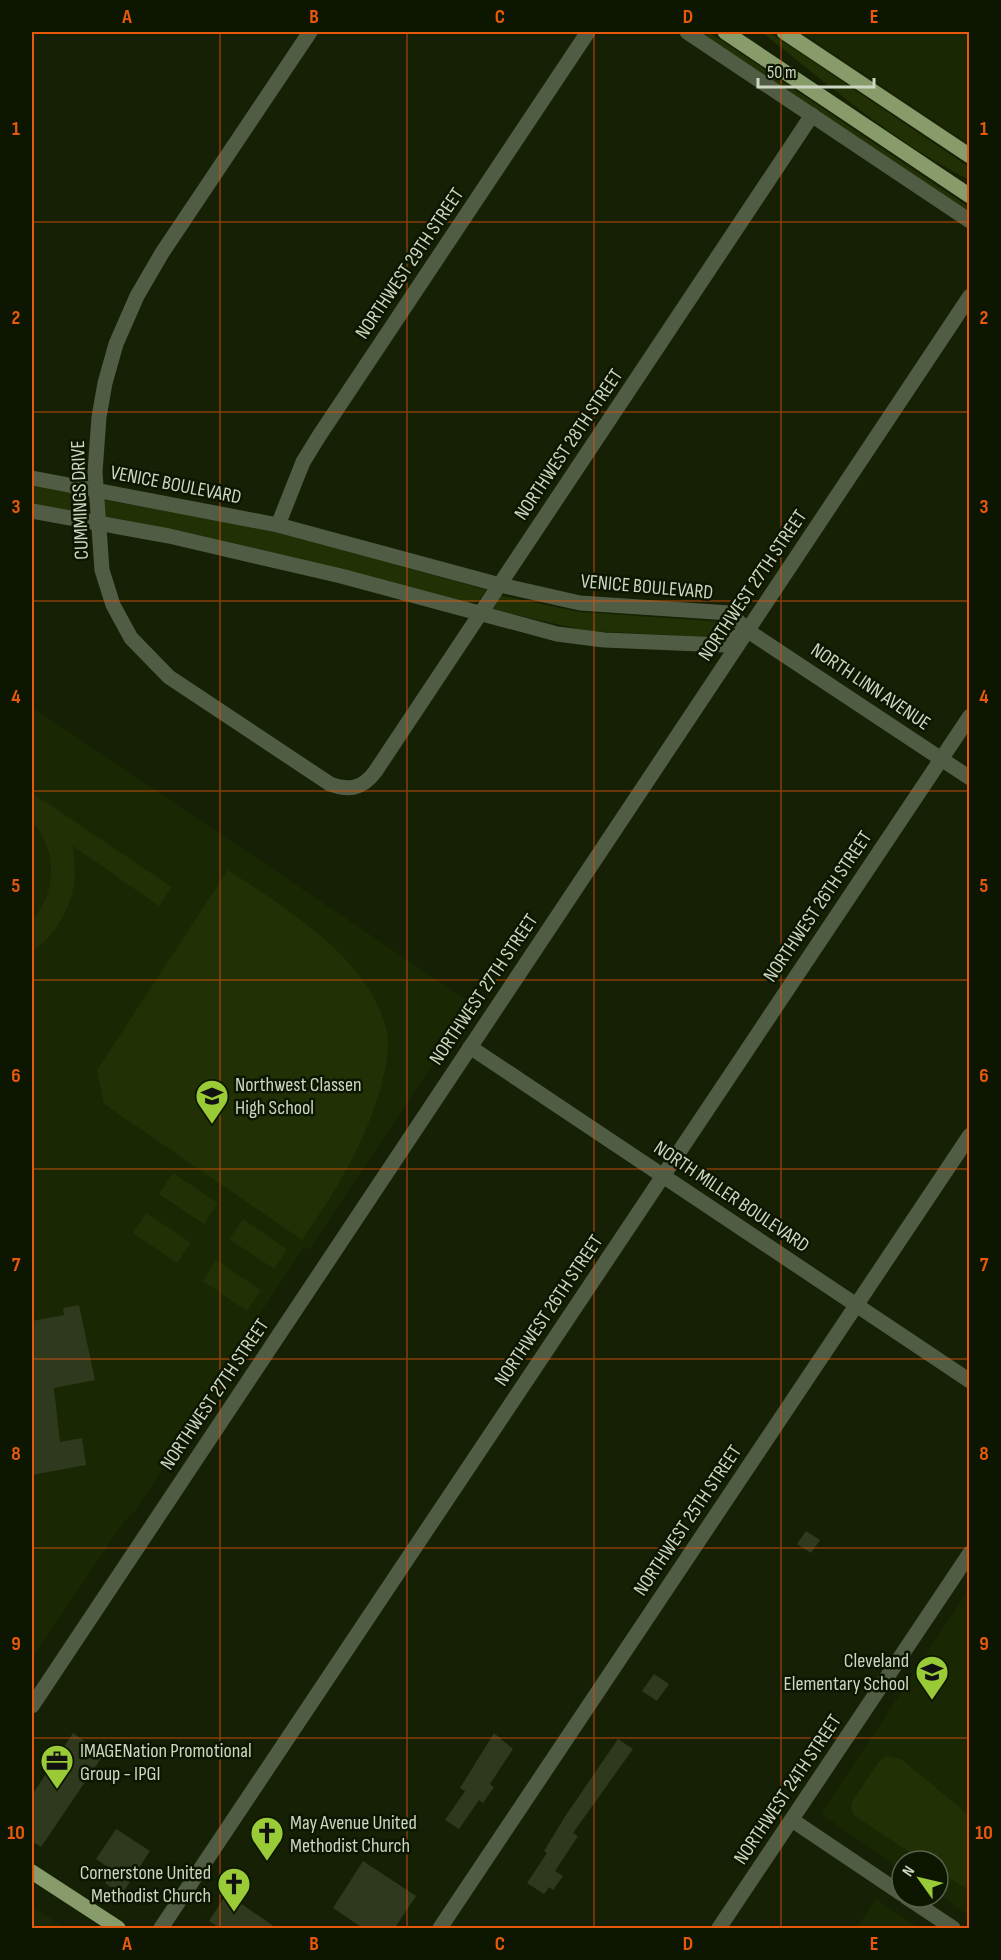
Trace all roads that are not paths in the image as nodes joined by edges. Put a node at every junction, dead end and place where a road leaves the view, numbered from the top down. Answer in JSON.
{"nodes":[{"id":1,"x":310,"y":32,"type":"edge"},
{"id":2,"x":588,"y":32,"type":"edge"},
{"id":3,"x":687,"y":32,"type":"edge"},
{"id":4,"x":725,"y":32,"type":"edge"},
{"id":5,"x":784,"y":32,"type":"edge"},
{"id":6,"x":738,"y":36,"type":"edge"},
{"id":7,"x":812,"y":115,"type":"junction"},
{"id":8,"x":969,"y":156,"type":"edge"},
{"id":9,"x":969,"y":196,"type":"edge"},
{"id":10,"x":969,"y":221,"type":"edge"},
{"id":11,"x":969,"y":296,"type":"edge"},
{"id":12,"x":32,"y":478,"type":"edge"},
{"id":13,"x":96,"y":489,"type":"junction"},
{"id":14,"x":32,"y":512,"type":"edge"},
{"id":15,"x":98,"y":525,"type":"junction"},
{"id":16,"x":278,"y":525,"type":"junction"},
{"id":17,"x":500,"y":585,"type":"junction"},
{"id":18,"x":479,"y":614,"type":"junction"},
{"id":19,"x":748,"y":631,"type":"junction"},
{"id":20,"x":969,"y":716,"type":"edge"},
{"id":21,"x":941,"y":759,"type":"junction"},
{"id":22,"x":969,"y":778,"type":"edge"},
{"id":23,"x":353,"y":789,"type":"joint"},
{"id":24,"x":470,"y":1047,"type":"junction"},
{"id":25,"x":969,"y":1135,"type":"edge"},
{"id":26,"x":663,"y":1175,"type":"junction"},
{"id":27,"x":857,"y":1304,"type":"junction"},
{"id":28,"x":969,"y":1381,"type":"edge"},
{"id":29,"x":969,"y":1553,"type":"edge"},
{"id":30,"x":32,"y":1706,"type":"edge"},
{"id":31,"x":792,"y":1820,"type":"junction"},
{"id":32,"x":32,"y":1872,"type":"edge"},
{"id":33,"x":890,"y":1886,"type":"edge"},
{"id":34,"x":924,"y":1909,"type":"edge"},
{"id":35,"x":118,"y":1929,"type":"edge"},
{"id":36,"x":161,"y":1929,"type":"edge"},
{"id":37,"x":440,"y":1929,"type":"edge"},
{"id":38,"x":719,"y":1929,"type":"edge"},
{"id":39,"x":953,"y":1929,"type":"edge"}],
"edges":[{"from":1,"to":13,"type":"street","name":"CUMMINGS DRIVE"},
{"from":2,"to":16,"type":"street","name":"NORTHWEST 29TH STREET"},
{"from":3,"to":7,"type":"street"},
{"from":4,"to":6,"type":"main road"},
{"from":5,"to":8,"type":"main road"},
{"from":6,"to":9,"type":"main road"},
{"from":7,"to":10,"type":"street"},
{"from":7,"to":17,"type":"street","name":"NORTHWEST 28TH STREET"},
{"from":11,"to":19,"type":"street","name":"NORTHWEST 27TH STREET"},
{"from":12,"to":13,"type":"street","name":"VENICE BOULEVARD"},
{"from":13,"to":15,"type":"street","name":"CUMMINGS DRIVE"},
{"from":13,"to":16,"type":"street","name":"VENICE BOULEVARD"},
{"from":14,"to":15,"type":"street"},
{"from":15,"to":18,"type":"street"},
{"from":15,"to":23,"type":"street","name":"CUMMINGS DRIVE"},
{"from":16,"to":17,"type":"street","name":"VENICE BOULEVARD"},
{"from":17,"to":18,"type":"street","name":"NORTHWEST 28TH STREET"},
{"from":17,"to":19,"type":"street","name":"VENICE BOULEVARD"},
{"from":18,"to":19,"type":"street"},
{"from":18,"to":23,"type":"street","name":"NORTHWEST 28TH STREET"},
{"from":19,"to":21,"type":"street","name":"NORTH LINN AVENUE"},
{"from":19,"to":24,"type":"street","name":"NORTHWEST 27TH STREET"},
{"from":20,"to":21,"type":"street","name":"NORTHWEST 26TH STREET"},
{"from":21,"to":22,"type":"street","name":"NORTH LINN AVENUE"},
{"from":21,"to":26,"type":"street","name":"NORTHWEST 26TH STREET"},
{"from":24,"to":26,"type":"street","name":"NORTH MILLER BOULEVARD"},
{"from":24,"to":30,"type":"street","name":"NORTHWEST 27TH STREET"},
{"from":25,"to":27,"type":"street","name":"NORTHWEST 25TH STREET"},
{"from":26,"to":27,"type":"street","name":"NORTH MILLER BOULEVARD"},
{"from":26,"to":36,"type":"street","name":"NORTHWEST 26TH STREET"},
{"from":27,"to":28,"type":"street","name":"NORTH MILLER BOULEVARD"},
{"from":27,"to":37,"type":"street","name":"NORTHWEST 25TH STREET"},
{"from":29,"to":31,"type":"street","name":"NORTHWEST 24TH STREET"},
{"from":31,"to":33,"type":"street"},
{"from":31,"to":38,"type":"street","name":"NORTHWEST 24TH STREET"},
{"from":32,"to":35,"type":"main road"},
{"from":34,"to":39,"type":"street"}]}
